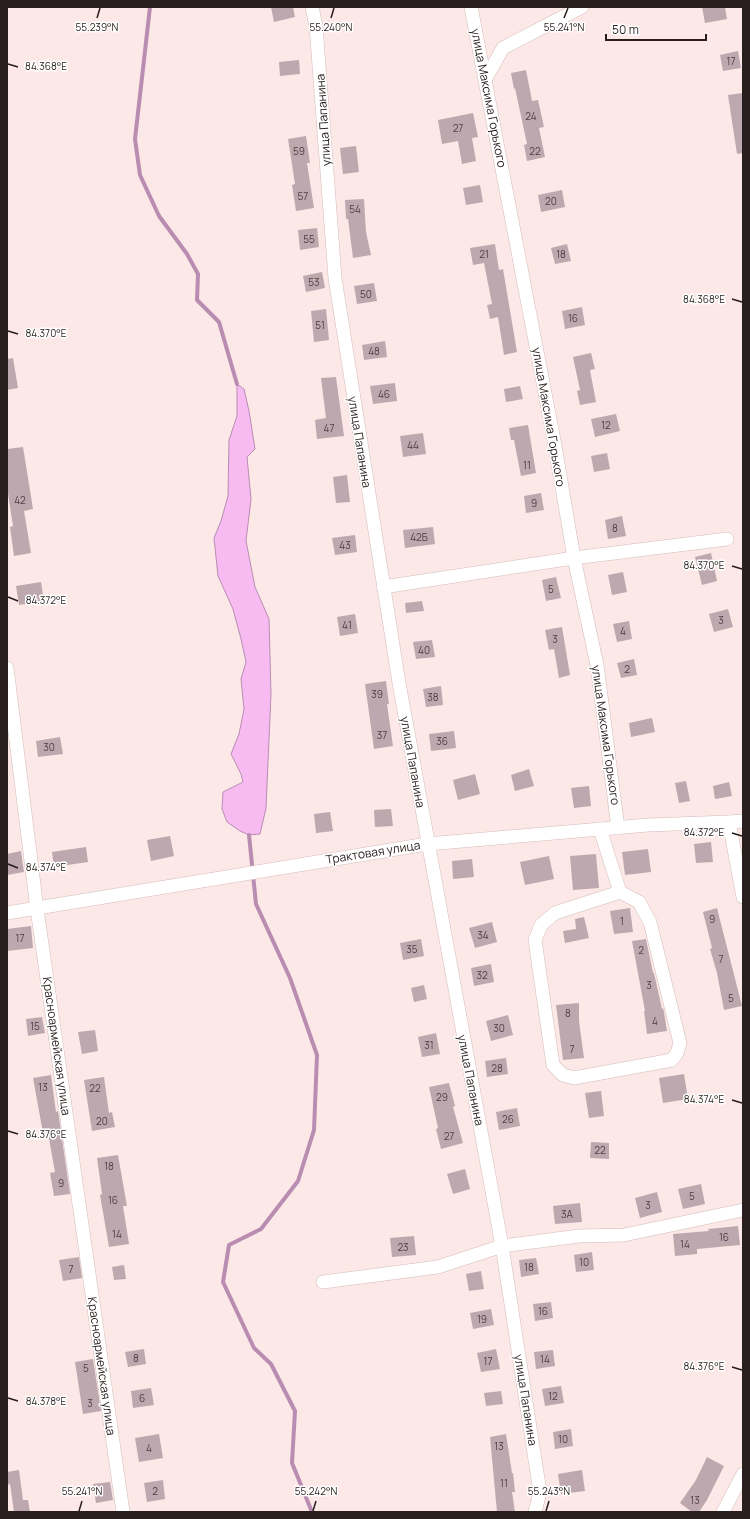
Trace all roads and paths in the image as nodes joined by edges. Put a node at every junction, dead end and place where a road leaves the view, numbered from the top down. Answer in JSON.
{"nodes":[{"id":1,"x":312,"y":7,"type":"edge"},
{"id":2,"x":471,"y":7,"type":"edge"},
{"id":3,"x":582,"y":7,"type":"edge"},
{"id":4,"x":486,"y":78,"type":"junction"},
{"id":5,"x":727,"y":539,"type":"dead end"},
{"id":6,"x":574,"y":558,"type":"junction"},
{"id":7,"x":383,"y":588,"type":"junction"},
{"id":8,"x":7,"y":668,"type":"edge"},
{"id":9,"x":743,"y":821,"type":"edge"},
{"id":10,"x":729,"y":822,"type":"junction"},
{"id":11,"x":618,"y":828,"type":"junction"},
{"id":12,"x":600,"y":829,"type":"junction"},
{"id":13,"x":427,"y":844,"type":"junction"},
{"id":14,"x":620,"y":892,"type":"junction"},
{"id":15,"x":743,"y":897,"type":"edge"},
{"id":16,"x":37,"y":909,"type":"junction"},
{"id":17,"x":7,"y":914,"type":"edge"},
{"id":18,"x":743,"y":1210,"type":"edge"},
{"id":19,"x":502,"y":1246,"type":"junction"},
{"id":20,"x":323,"y":1282,"type":"dead end"},
{"id":21,"x":743,"y":1474,"type":"edge"},
{"id":22,"x":123,"y":1512,"type":"edge"},
{"id":23,"x":535,"y":1512,"type":"edge"},
{"id":24,"x":723,"y":1512,"type":"edge"}],
"edges":[{"from":1,"to":7,"type":"street","name":"улица Папанина"},
{"from":2,"to":4,"type":"street","name":"улица Максима Горького"},
{"from":3,"to":4,"type":"street"},
{"from":4,"to":6,"type":"street","name":"улица Максима Горького"},
{"from":5,"to":6,"type":"street"},
{"from":6,"to":7,"type":"street"},
{"from":6,"to":11,"type":"street","name":"улица Максима Горького"},
{"from":7,"to":13,"type":"street","name":"улица Папанина"},
{"from":8,"to":16,"type":"street","name":"Красноармейская улица"},
{"from":9,"to":10,"type":"street","name":"Трактовая улица"},
{"from":10,"to":11,"type":"street","name":"Трактовая улица"},
{"from":10,"to":15,"type":"street"},
{"from":11,"to":12,"type":"street","name":"Трактовая улица"},
{"from":12,"to":13,"type":"street","name":"Трактовая улица"},
{"from":12,"to":14,"type":"street"},
{"from":13,"to":16,"type":"street","name":"Трактовая улица"},
{"from":13,"to":19,"type":"street","name":"улица Папанина"},
{"from":14,"to":14,"type":"street"},
{"from":16,"to":17,"type":"street","name":"Трактовая улица"},
{"from":16,"to":22,"type":"street","name":"Красноармейская улица"},
{"from":18,"to":19,"type":"street"},
{"from":19,"to":20,"type":"street"},
{"from":19,"to":23,"type":"street","name":"улица Папанина"},
{"from":21,"to":24,"type":"street"}]}
